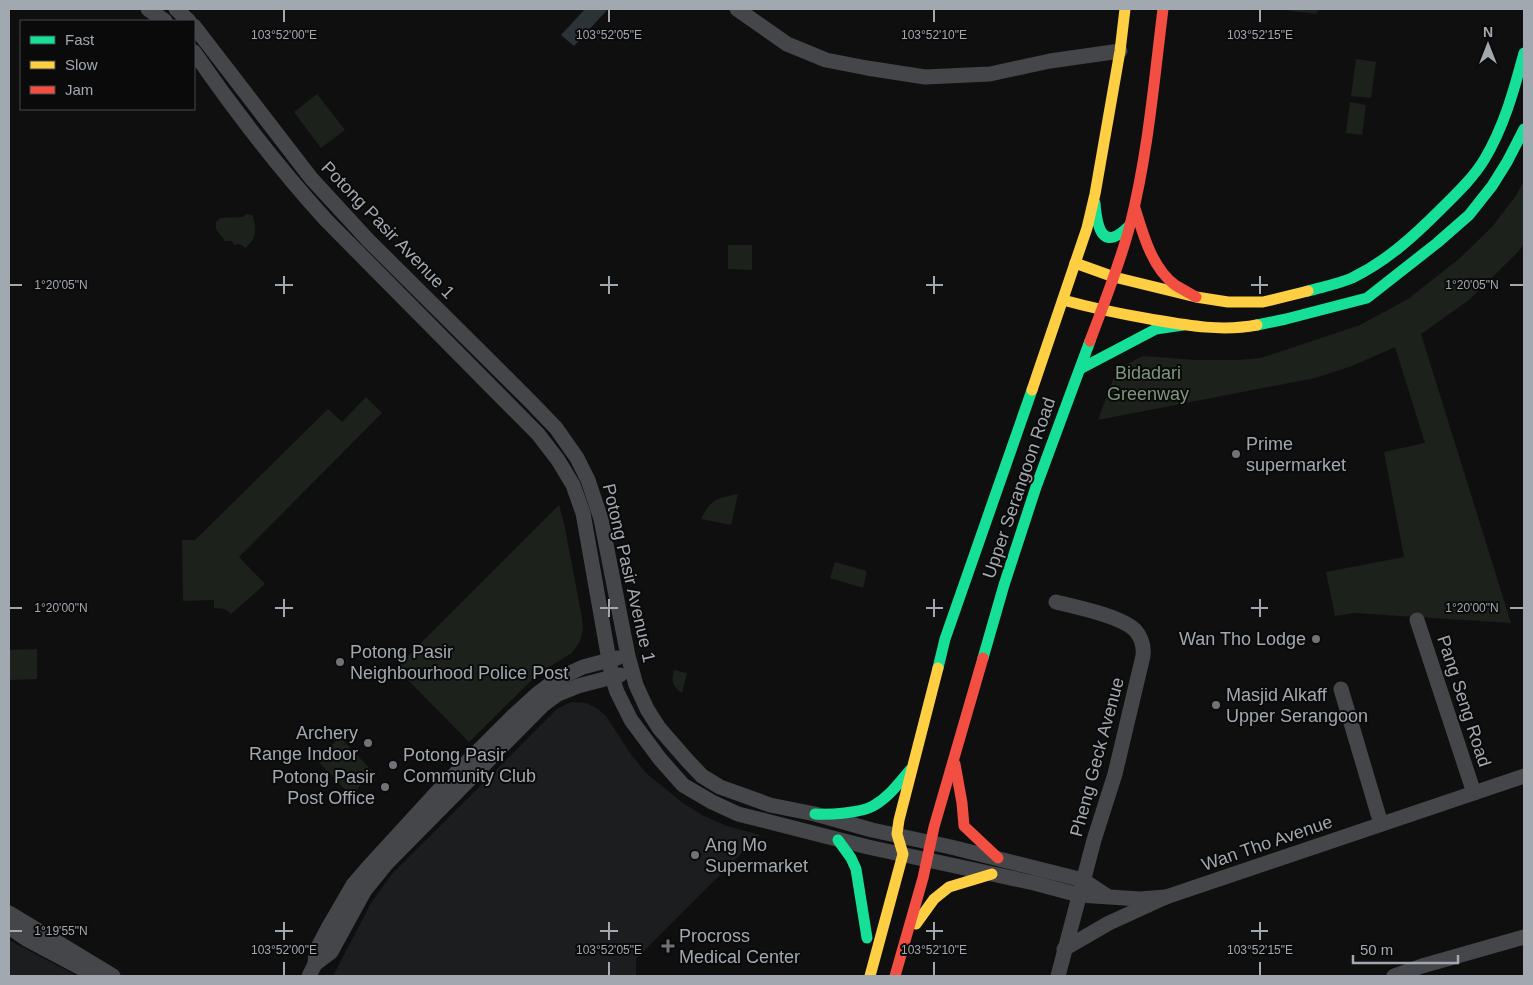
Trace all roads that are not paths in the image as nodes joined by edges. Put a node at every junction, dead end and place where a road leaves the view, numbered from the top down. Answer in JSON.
{"nodes":[{"id":1,"x":148,"y":9,"type":"edge"},
{"id":2,"x":176,"y":9,"type":"edge"},
{"id":3,"x":736,"y":9,"type":"edge"},
{"id":4,"x":1125,"y":9,"type":"edge"},
{"id":5,"x":1163,"y":9,"type":"edge"},
{"id":6,"x":163,"y":20,"type":"edge"},
{"id":7,"x":188,"y":20,"type":"edge"},
{"id":8,"x":195,"y":27,"type":"edge"},
{"id":9,"x":1120,"y":51,"type":"junction"},
{"id":10,"x":195,"y":53,"type":"edge"},
{"id":11,"x":1524,"y":53,"type":"edge"},
{"id":12,"x":1524,"y":129,"type":"edge"},
{"id":13,"x":1095,"y":194,"type":"junction"},
{"id":14,"x":1134,"y":203,"type":"junction"},
{"id":15,"x":1130,"y":225,"type":"junction"},
{"id":16,"x":1075,"y":264,"type":"junction"},
{"id":17,"x":1114,"y":277,"type":"junction"},
{"id":18,"x":1196,"y":297,"type":"junction"},
{"id":19,"x":1063,"y":300,"type":"junction"},
{"id":20,"x":1101,"y":310,"type":"junction"},
{"id":21,"x":1183,"y":325,"type":"junction"},
{"id":22,"x":1080,"y":369,"type":"junction"},
{"id":23,"x":1056,"y":602,"type":"dead end"},
{"id":24,"x":1417,"y":620,"type":"dead end"},
{"id":25,"x":628,"y":656,"type":"junction"},
{"id":26,"x":609,"y":660,"type":"junction"},
{"id":27,"x":632,"y":672,"type":"junction"},
{"id":28,"x":612,"y":677,"type":"junction"},
{"id":29,"x":1340,"y":689,"type":"dead end"},
{"id":30,"x":954,"y":760,"type":"junction"},
{"id":31,"x":913,"y":767,"type":"junction"},
{"id":32,"x":1524,"y":776,"type":"edge"},
{"id":33,"x":1474,"y":792,"type":"junction"},
{"id":34,"x":816,"y":814,"type":"junction"},
{"id":35,"x":1381,"y":824,"type":"junction"},
{"id":36,"x":897,"y":834,"type":"junction"},
{"id":37,"x":838,"y":840,"type":"junction"},
{"id":38,"x":930,"y":842,"type":"junction"},
{"id":39,"x":893,"y":855,"type":"junction"},
{"id":40,"x":998,"y":858,"type":"junction"},
{"id":41,"x":926,"y":860,"type":"junction"},
{"id":42,"x":992,"y":874,"type":"junction"},
{"id":43,"x":1081,"y":888,"type":"junction"},
{"id":44,"x":1166,"y":897,"type":"junction"},
{"id":45,"x":874,"y":912,"type":"dead end"},
{"id":46,"x":9,"y":913,"type":"edge"},
{"id":47,"x":9,"y":927,"type":"edge"},
{"id":48,"x":1524,"y":937,"type":"edge"},
{"id":49,"x":903,"y":944,"type":"junction"},
{"id":50,"x":1064,"y":949,"type":"junction"},
{"id":51,"x":312,"y":970,"type":"edge"},
{"id":52,"x":96,"y":976,"type":"edge"},
{"id":53,"x":113,"y":976,"type":"edge"},
{"id":54,"x":870,"y":976,"type":"edge"},
{"id":55,"x":895,"y":976,"type":"edge"},
{"id":56,"x":1058,"y":976,"type":"edge"},
{"id":57,"x":1394,"y":976,"type":"edge"}],
"edges":[{"from":1,"to":6,"type":"street"},
{"from":2,"to":7,"type":"street"},
{"from":3,"to":9,"type":"street"},
{"from":4,"to":9,"type":"main road","name":"Upper Serangoon Road"},
{"from":5,"to":14,"type":"main road","name":"Upper Serangoon Road"},
{"from":8,"to":25,"type":"street","name":"Potong Pasir Avenue 1"},
{"from":9,"to":13,"type":"main road","name":"Upper Serangoon Road"},
{"from":10,"to":26,"type":"street","name":"Potong Pasir Avenue 1"},
{"from":11,"to":18,"type":"main road"},
{"from":12,"to":21,"type":"main road"},
{"from":13,"to":15,"type":"main road"},
{"from":13,"to":16,"type":"main road","name":"Upper Serangoon Road"},
{"from":14,"to":15,"type":"main road","name":"Upper Serangoon Road"},
{"from":14,"to":18,"type":"main road"},
{"from":15,"to":17,"type":"main road","name":"Upper Serangoon Road"},
{"from":16,"to":17,"type":"main road"},
{"from":16,"to":19,"type":"main road","name":"Upper Serangoon Road"},
{"from":17,"to":18,"type":"main road"},
{"from":17,"to":20,"type":"main road","name":"Upper Serangoon Road"},
{"from":19,"to":20,"type":"main road"},
{"from":19,"to":31,"type":"main road","name":"Upper Serangoon Road"},
{"from":20,"to":21,"type":"main road"},
{"from":20,"to":22,"type":"main road","name":"Upper Serangoon Road"},
{"from":21,"to":22,"type":"main road"},
{"from":22,"to":30,"type":"main road","name":"Upper Serangoon Road"},
{"from":23,"to":43,"type":"street","name":"Pheng Geck Avenue"},
{"from":24,"to":33,"type":"street","name":"Pang Seng Road"},
{"from":25,"to":26,"type":"street"},
{"from":25,"to":27,"type":"street","name":"Potong Pasir Avenue 1"},
{"from":26,"to":28,"type":"street","name":"Potong Pasir Avenue 1"},
{"from":26,"to":51,"type":"street"},
{"from":27,"to":28,"type":"street"},
{"from":27,"to":34,"type":"street","name":"Potong Pasir Avenue 1"},
{"from":28,"to":37,"type":"street","name":"Potong Pasir Avenue 1"},
{"from":28,"to":51,"type":"street"},
{"from":29,"to":35,"type":"street"},
{"from":30,"to":38,"type":"main road","name":"Upper Serangoon Road"},
{"from":30,"to":40,"type":"main road"},
{"from":31,"to":34,"type":"main road"},
{"from":31,"to":36,"type":"main road","name":"Upper Serangoon Road"},
{"from":32,"to":33,"type":"street","name":"Wan Tho Avenue"},
{"from":33,"to":35,"type":"street","name":"Wan Tho Avenue"},
{"from":34,"to":36,"type":"street","name":"Potong Pasir Avenue 1"},
{"from":35,"to":44,"type":"street","name":"Wan Tho Avenue"},
{"from":36,"to":38,"type":"street","name":"Potong Pasir Avenue 1"},
{"from":36,"to":39,"type":"main road","name":"Upper Serangoon Road"},
{"from":37,"to":39,"type":"street","name":"Potong Pasir Avenue 1"},
{"from":37,"to":45,"type":"main road"},
{"from":38,"to":40,"type":"street","name":"Wan Tho Avenue"},
{"from":38,"to":41,"type":"main road","name":"Upper Serangoon Road"},
{"from":39,"to":41,"type":"street","name":"Potong Pasir Avenue 1"},
{"from":39,"to":54,"type":"main road"},
{"from":40,"to":43,"type":"street","name":"Wan Tho Avenue"},
{"from":41,"to":42,"type":"street","name":"Wan Tho Avenue"},
{"from":41,"to":49,"type":"main road","name":"Upper Serangoon Road"},
{"from":42,"to":43,"type":"street","name":"Wan Tho Avenue"},
{"from":42,"to":49,"type":"main road"},
{"from":43,"to":44,"type":"street","name":"Wan Tho Avenue"},
{"from":43,"to":50,"type":"street","name":"Pheng Geck Avenue"},
{"from":44,"to":50,"type":"street","name":"Wan Tho Avenue"},
{"from":46,"to":53,"type":"street"},
{"from":47,"to":52,"type":"street"},
{"from":48,"to":57,"type":"street"},
{"from":49,"to":55,"type":"main road","name":"Upper Serangoon Road"},
{"from":50,"to":56,"type":"street","name":"Pheng Geck Avenue"}]}
